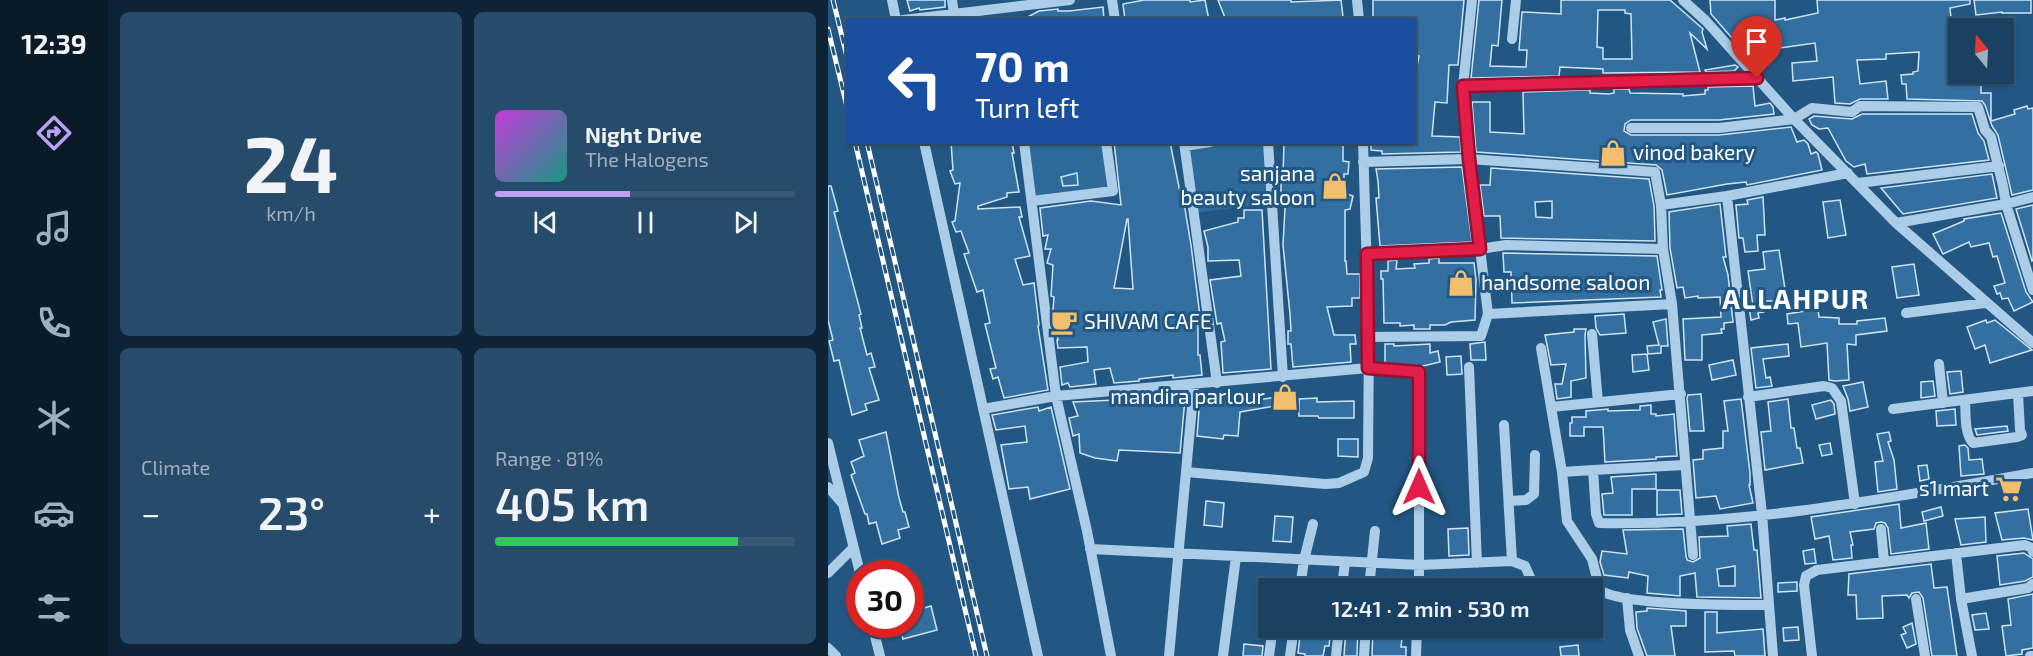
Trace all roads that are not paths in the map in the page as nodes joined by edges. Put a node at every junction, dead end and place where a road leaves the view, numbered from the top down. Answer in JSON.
{"nodes":[{"id":1,"x":892,"y":0,"type":"edge"},
{"id":2,"x":952,"y":0,"type":"edge"},
{"id":3,"x":1070,"y":0,"type":"edge"},
{"id":4,"x":1112,"y":0,"type":"edge"},
{"id":5,"x":1357,"y":0,"type":"edge"},
{"id":6,"x":1472,"y":0,"type":"edge"},
{"id":7,"x":1516,"y":0,"type":"edge"},
{"id":8,"x":1683,"y":0,"type":"edge"},
{"id":9,"x":1020,"y":3,"type":"edge"},
{"id":10,"x":954,"y":14,"type":"junction"},
{"id":11,"x":896,"y":18,"type":"edge"},
{"id":12,"x":920,"y":18,"type":"edge"},
{"id":13,"x":1115,"y":18,"type":"edge"},
{"id":14,"x":1359,"y":18,"type":"edge"},
{"id":15,"x":1512,"y":39,"type":"dead end"},
{"id":16,"x":1757,"y":78,"type":"junction"},
{"id":17,"x":1463,"y":86,"type":"junction"},
{"id":18,"x":1794,"y":119,"type":"junction"},
{"id":19,"x":1630,"y":128,"type":"dead end"},
{"id":20,"x":924,"y":144,"type":"edge"},
{"id":21,"x":1024,"y":144,"type":"edge"},
{"id":22,"x":1106,"y":144,"type":"edge"},
{"id":23,"x":1184,"y":144,"type":"edge"},
{"id":24,"x":1268,"y":144,"type":"edge"},
{"id":25,"x":1363,"y":144,"type":"edge"},
{"id":26,"x":1469,"y":159,"type":"junction"},
{"id":27,"x":1364,"y":162,"type":"junction"},
{"id":28,"x":1999,"y":166,"type":"junction"},
{"id":29,"x":1848,"y":173,"type":"junction"},
{"id":30,"x":1858,"y":183,"type":"junction"},
{"id":31,"x":1727,"y":196,"type":"junction"},
{"id":32,"x":2033,"y":197,"type":"edge"},
{"id":33,"x":1032,"y":201,"type":"junction"},
{"id":34,"x":2006,"y":204,"type":"junction"},
{"id":35,"x":1661,"y":206,"type":"junction"},
{"id":36,"x":1896,"y":223,"type":"junction"},
{"id":37,"x":1480,"y":249,"type":"junction"},
{"id":38,"x":1663,"y":249,"type":"junction"},
{"id":39,"x":1367,"y":254,"type":"junction"},
{"id":40,"x":2033,"y":291,"type":"edge"},
{"id":41,"x":1985,"y":303,"type":"junction"},
{"id":42,"x":1672,"y":304,"type":"junction"},
{"id":43,"x":1906,"y":313,"type":"dead end"},
{"id":44,"x":1488,"y":314,"type":"junction"},
{"id":45,"x":1592,"y":334,"type":"dead end"},
{"id":46,"x":1369,"y":337,"type":"junction"},
{"id":47,"x":2033,"y":344,"type":"edge"},
{"id":48,"x":1541,"y":348,"type":"dead end"},
{"id":49,"x":1938,"y":364,"type":"dead end"},
{"id":50,"x":1469,"y":367,"type":"dead end"},
{"id":51,"x":1368,"y":368,"type":"junction"},
{"id":52,"x":1283,"y":377,"type":"junction"},
{"id":53,"x":1216,"y":383,"type":"junction"},
{"id":54,"x":1194,"y":384,"type":"junction"},
{"id":55,"x":2033,"y":391,"type":"edge"},
{"id":56,"x":2018,"y":393,"type":"junction"},
{"id":57,"x":1681,"y":394,"type":"junction"},
{"id":58,"x":1056,"y":396,"type":"junction"},
{"id":59,"x":1748,"y":397,"type":"junction"},
{"id":60,"x":1965,"y":401,"type":"junction"},
{"id":61,"x":1598,"y":402,"type":"junction"},
{"id":62,"x":1942,"y":403,"type":"junction"},
{"id":63,"x":1551,"y":407,"type":"junction"},
{"id":64,"x":983,"y":409,"type":"junction"},
{"id":65,"x":1893,"y":409,"type":"dead end"},
{"id":66,"x":1504,"y":425,"type":"dead end"},
{"id":67,"x":828,"y":444,"type":"edge"},
{"id":68,"x":1535,"y":455,"type":"dead end"},
{"id":69,"x":1684,"y":465,"type":"junction"},
{"id":70,"x":1593,"y":470,"type":"junction"},
{"id":71,"x":1186,"y":472,"type":"junction"},
{"id":72,"x":1563,"y":472,"type":"junction"},
{"id":73,"x":2033,"y":472,"type":"edge"},
{"id":74,"x":828,"y":488,"type":"edge"},
{"id":75,"x":1509,"y":501,"type":"junction"},
{"id":76,"x":843,"y":503,"type":"junction"},
{"id":77,"x":1855,"y":504,"type":"junction"},
{"id":78,"x":1762,"y":514,"type":"junction"},
{"id":79,"x":1689,"y":522,"type":"junction"},
{"id":80,"x":1313,"y":524,"type":"dead end"},
{"id":81,"x":1881,"y":529,"type":"dead end"},
{"id":82,"x":1375,"y":531,"type":"dead end"},
{"id":83,"x":853,"y":548,"type":"junction"},
{"id":84,"x":1090,"y":549,"type":"junction"},
{"id":85,"x":2033,"y":552,"type":"edge"},
{"id":86,"x":1178,"y":554,"type":"junction"},
{"id":87,"x":1956,"y":554,"type":"junction"},
{"id":88,"x":1693,"y":555,"type":"dead end"},
{"id":89,"x":1236,"y":557,"type":"junction"},
{"id":90,"x":856,"y":560,"type":"edge"},
{"id":91,"x":1304,"y":560,"type":"junction"},
{"id":92,"x":1512,"y":561,"type":"junction"},
{"id":93,"x":1345,"y":562,"type":"junction"},
{"id":94,"x":1884,"y":562,"type":"junction"},
{"id":95,"x":1371,"y":563,"type":"junction"},
{"id":96,"x":1477,"y":563,"type":"junction"},
{"id":97,"x":1420,"y":565,"type":"junction"},
{"id":98,"x":828,"y":573,"type":"edge"},
{"id":99,"x":1301,"y":578,"type":"edge"},
{"id":100,"x":1343,"y":578,"type":"edge"},
{"id":101,"x":1370,"y":578,"type":"edge"},
{"id":102,"x":1419,"y":578,"type":"edge"},
{"id":103,"x":1530,"y":578,"type":"edge"},
{"id":104,"x":1595,"y":578,"type":"edge"},
{"id":105,"x":2033,"y":584,"type":"edge"},
{"id":106,"x":1603,"y":593,"type":"edge"},
{"id":107,"x":1627,"y":598,"type":"junction"},
{"id":108,"x":1916,"y":598,"type":"dead end"},
{"id":109,"x":1961,"y":599,"type":"junction"},
{"id":110,"x":1769,"y":605,"type":"junction"},
{"id":111,"x":876,"y":638,"type":"edge"},
{"id":112,"x":1271,"y":638,"type":"edge"},
{"id":113,"x":1292,"y":638,"type":"edge"},
{"id":114,"x":1338,"y":638,"type":"edge"},
{"id":115,"x":1365,"y":638,"type":"edge"},
{"id":116,"x":1417,"y":638,"type":"edge"},
{"id":117,"x":828,"y":648,"type":"edge"},
{"id":118,"x":836,"y":656,"type":"edge"},
{"id":119,"x":880,"y":656,"type":"edge"},
{"id":120,"x":1038,"y":656,"type":"edge"},
{"id":121,"x":1111,"y":656,"type":"edge"},
{"id":122,"x":1169,"y":656,"type":"edge"},
{"id":123,"x":1223,"y":656,"type":"edge"},
{"id":124,"x":1269,"y":656,"type":"edge"},
{"id":125,"x":1290,"y":656,"type":"edge"},
{"id":126,"x":1336,"y":656,"type":"edge"},
{"id":127,"x":1364,"y":656,"type":"edge"},
{"id":128,"x":1416,"y":656,"type":"edge"},
{"id":129,"x":1639,"y":656,"type":"edge"},
{"id":130,"x":1773,"y":656,"type":"edge"},
{"id":131,"x":1812,"y":656,"type":"edge"},
{"id":132,"x":1925,"y":656,"type":"edge"},
{"id":133,"x":1972,"y":656,"type":"edge"}],
"edges":[{"from":1,"to":11,"type":"street"},
{"from":2,"to":10,"type":"street"},
{"from":3,"to":9,"type":"street"},
{"from":4,"to":13,"type":"street"},
{"from":5,"to":14,"type":"street"},
{"from":6,"to":17,"type":"street"},
{"from":7,"to":15,"type":"street"},
{"from":8,"to":16,"type":"street"},
{"from":9,"to":10,"type":"street"},
{"from":10,"to":12,"type":"street"},
{"from":16,"to":17,"type":"street"},
{"from":16,"to":18,"type":"street"},
{"from":17,"to":26,"type":"street"},
{"from":18,"to":19,"type":"street"},
{"from":18,"to":28,"type":"street"},
{"from":18,"to":29,"type":"street"},
{"from":20,"to":64,"type":"street"},
{"from":21,"to":33,"type":"street"},
{"from":22,"to":33,"type":"street"},
{"from":23,"to":53,"type":"street"},
{"from":24,"to":52,"type":"street"},
{"from":25,"to":27,"type":"street"},
{"from":26,"to":27,"type":"street"},
{"from":26,"to":35,"type":"street"},
{"from":26,"to":37,"type":"street"},
{"from":27,"to":39,"type":"street"},
{"from":28,"to":30,"type":"street"},
{"from":28,"to":34,"type":"street"},
{"from":29,"to":30,"type":"street"},
{"from":29,"to":31,"type":"street"},
{"from":30,"to":36,"type":"street"},
{"from":31,"to":35,"type":"street"},
{"from":31,"to":59,"type":"street"},
{"from":32,"to":34,"type":"street"},
{"from":33,"to":58,"type":"street"},
{"from":34,"to":36,"type":"street"},
{"from":34,"to":40,"type":"street"},
{"from":35,"to":38,"type":"street"},
{"from":36,"to":41,"type":"street"},
{"from":37,"to":38,"type":"street"},
{"from":37,"to":39,"type":"street"},
{"from":37,"to":44,"type":"street"},
{"from":38,"to":42,"type":"street"},
{"from":39,"to":46,"type":"street"},
{"from":41,"to":43,"type":"street"},
{"from":41,"to":47,"type":"street"},
{"from":42,"to":44,"type":"street"},
{"from":42,"to":57,"type":"street"},
{"from":44,"to":46,"type":"street"},
{"from":45,"to":61,"type":"street"},
{"from":46,"to":51,"type":"street"},
{"from":48,"to":63,"type":"street"},
{"from":49,"to":62,"type":"street"},
{"from":50,"to":96,"type":"street"},
{"from":51,"to":52,"type":"street"},
{"from":51,"to":71,"type":"street"},
{"from":51,"to":97,"type":"street"},
{"from":52,"to":53,"type":"street"},
{"from":53,"to":54,"type":"street"},
{"from":54,"to":58,"type":"street"},
{"from":54,"to":71,"type":"street"},
{"from":55,"to":56,"type":"street"},
{"from":56,"to":60,"type":"street"},
{"from":56,"to":60,"type":"street"},
{"from":57,"to":61,"type":"street"},
{"from":57,"to":69,"type":"street"},
{"from":58,"to":64,"type":"street"},
{"from":58,"to":84,"type":"street"},
{"from":59,"to":77,"type":"street"},
{"from":59,"to":78,"type":"street"},
{"from":60,"to":62,"type":"street"},
{"from":61,"to":63,"type":"street"},
{"from":62,"to":65,"type":"street"},
{"from":63,"to":72,"type":"street"},
{"from":64,"to":120,"type":"street"},
{"from":66,"to":75,"type":"street"},
{"from":67,"to":76,"type":"street"},
{"from":68,"to":75,"type":"street"},
{"from":69,"to":70,"type":"street"},
{"from":69,"to":79,"type":"street"},
{"from":70,"to":72,"type":"street"},
{"from":70,"to":79,"type":"street"},
{"from":71,"to":86,"type":"street"},
{"from":72,"to":104,"type":"street"},
{"from":73,"to":77,"type":"street"},
{"from":74,"to":76,"type":"street"},
{"from":75,"to":92,"type":"street"},
{"from":76,"to":83,"type":"street"},
{"from":77,"to":78,"type":"street"},
{"from":78,"to":79,"type":"street"},
{"from":78,"to":110,"type":"street"},
{"from":79,"to":88,"type":"street"},
{"from":80,"to":91,"type":"street"},
{"from":81,"to":94,"type":"street"},
{"from":82,"to":95,"type":"street"},
{"from":83,"to":90,"type":"street"},
{"from":83,"to":98,"type":"street"},
{"from":84,"to":86,"type":"street"},
{"from":84,"to":121,"type":"street"},
{"from":85,"to":87,"type":"street"},
{"from":86,"to":89,"type":"street"},
{"from":86,"to":122,"type":"street"},
{"from":87,"to":94,"type":"street"},
{"from":87,"to":109,"type":"street"},
{"from":89,"to":91,"type":"street"},
{"from":89,"to":123,"type":"street"},
{"from":91,"to":93,"type":"street"},
{"from":91,"to":99,"type":"street"},
{"from":92,"to":96,"type":"street"},
{"from":92,"to":103,"type":"street"},
{"from":93,"to":95,"type":"street"},
{"from":93,"to":100,"type":"street"},
{"from":94,"to":131,"type":"street"},
{"from":95,"to":97,"type":"street"},
{"from":95,"to":101,"type":"street"},
{"from":96,"to":97,"type":"street"},
{"from":97,"to":102,"type":"street"},
{"from":105,"to":109,"type":"street"},
{"from":106,"to":107,"type":"street"},
{"from":107,"to":110,"type":"street"},
{"from":107,"to":129,"type":"street"},
{"from":108,"to":132,"type":"street"},
{"from":109,"to":133,"type":"street"},
{"from":110,"to":130,"type":"street"},
{"from":111,"to":119,"type":"street"},
{"from":112,"to":124,"type":"street"},
{"from":113,"to":125,"type":"street"},
{"from":114,"to":126,"type":"street"},
{"from":115,"to":127,"type":"street"},
{"from":116,"to":128,"type":"street"},
{"from":117,"to":118,"type":"street"}]}
